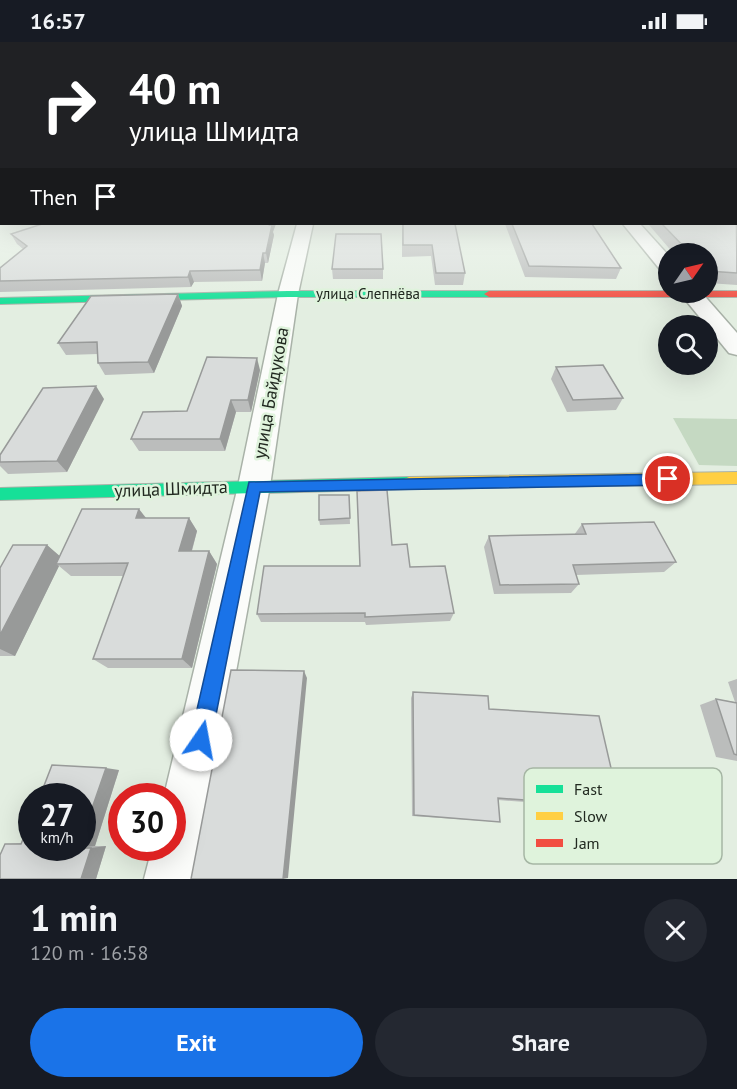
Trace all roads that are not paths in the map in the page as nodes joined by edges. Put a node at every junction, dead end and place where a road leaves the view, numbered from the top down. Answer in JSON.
{"nodes":[{"id":1,"x":304,"y":228,"type":"edge"},
{"id":2,"x":635,"y":228,"type":"edge"},
{"id":3,"x":658,"y":255,"type":"edge"},
{"id":4,"x":658,"y":293,"type":"edge"},
{"id":5,"x":288,"y":294,"type":"junction"},
{"id":6,"x":718,"y":294,"type":"edge"},
{"id":7,"x":737,"y":294,"type":"edge"},
{"id":8,"x":0,"y":301,"type":"edge"},
{"id":9,"x":699,"y":303,"type":"edge"},
{"id":10,"x":737,"y":348,"type":"edge"},
{"id":11,"x":737,"y":478,"type":"edge"},
{"id":12,"x":254,"y":486,"type":"junction"},
{"id":13,"x":0,"y":494,"type":"edge"},
{"id":14,"x":171,"y":879,"type":"edge"}],
"edges":[{"from":1,"to":5,"type":"street","name":"улица Байдукова"},
{"from":2,"to":3,"type":"street"},
{"from":4,"to":5,"type":"street","name":"улица Слепнёва"},
{"from":5,"to":8,"type":"street","name":"улица Слепнёва"},
{"from":5,"to":12,"type":"street","name":"улица Байдукова"},
{"from":6,"to":7,"type":"street","name":"улица Слепнёва"},
{"from":9,"to":10,"type":"street"},
{"from":11,"to":12,"type":"street","name":"улица Шмидта"},
{"from":12,"to":13,"type":"street","name":"улица Шмидта"},
{"from":12,"to":14,"type":"street","name":"улица Байдукова"}]}
